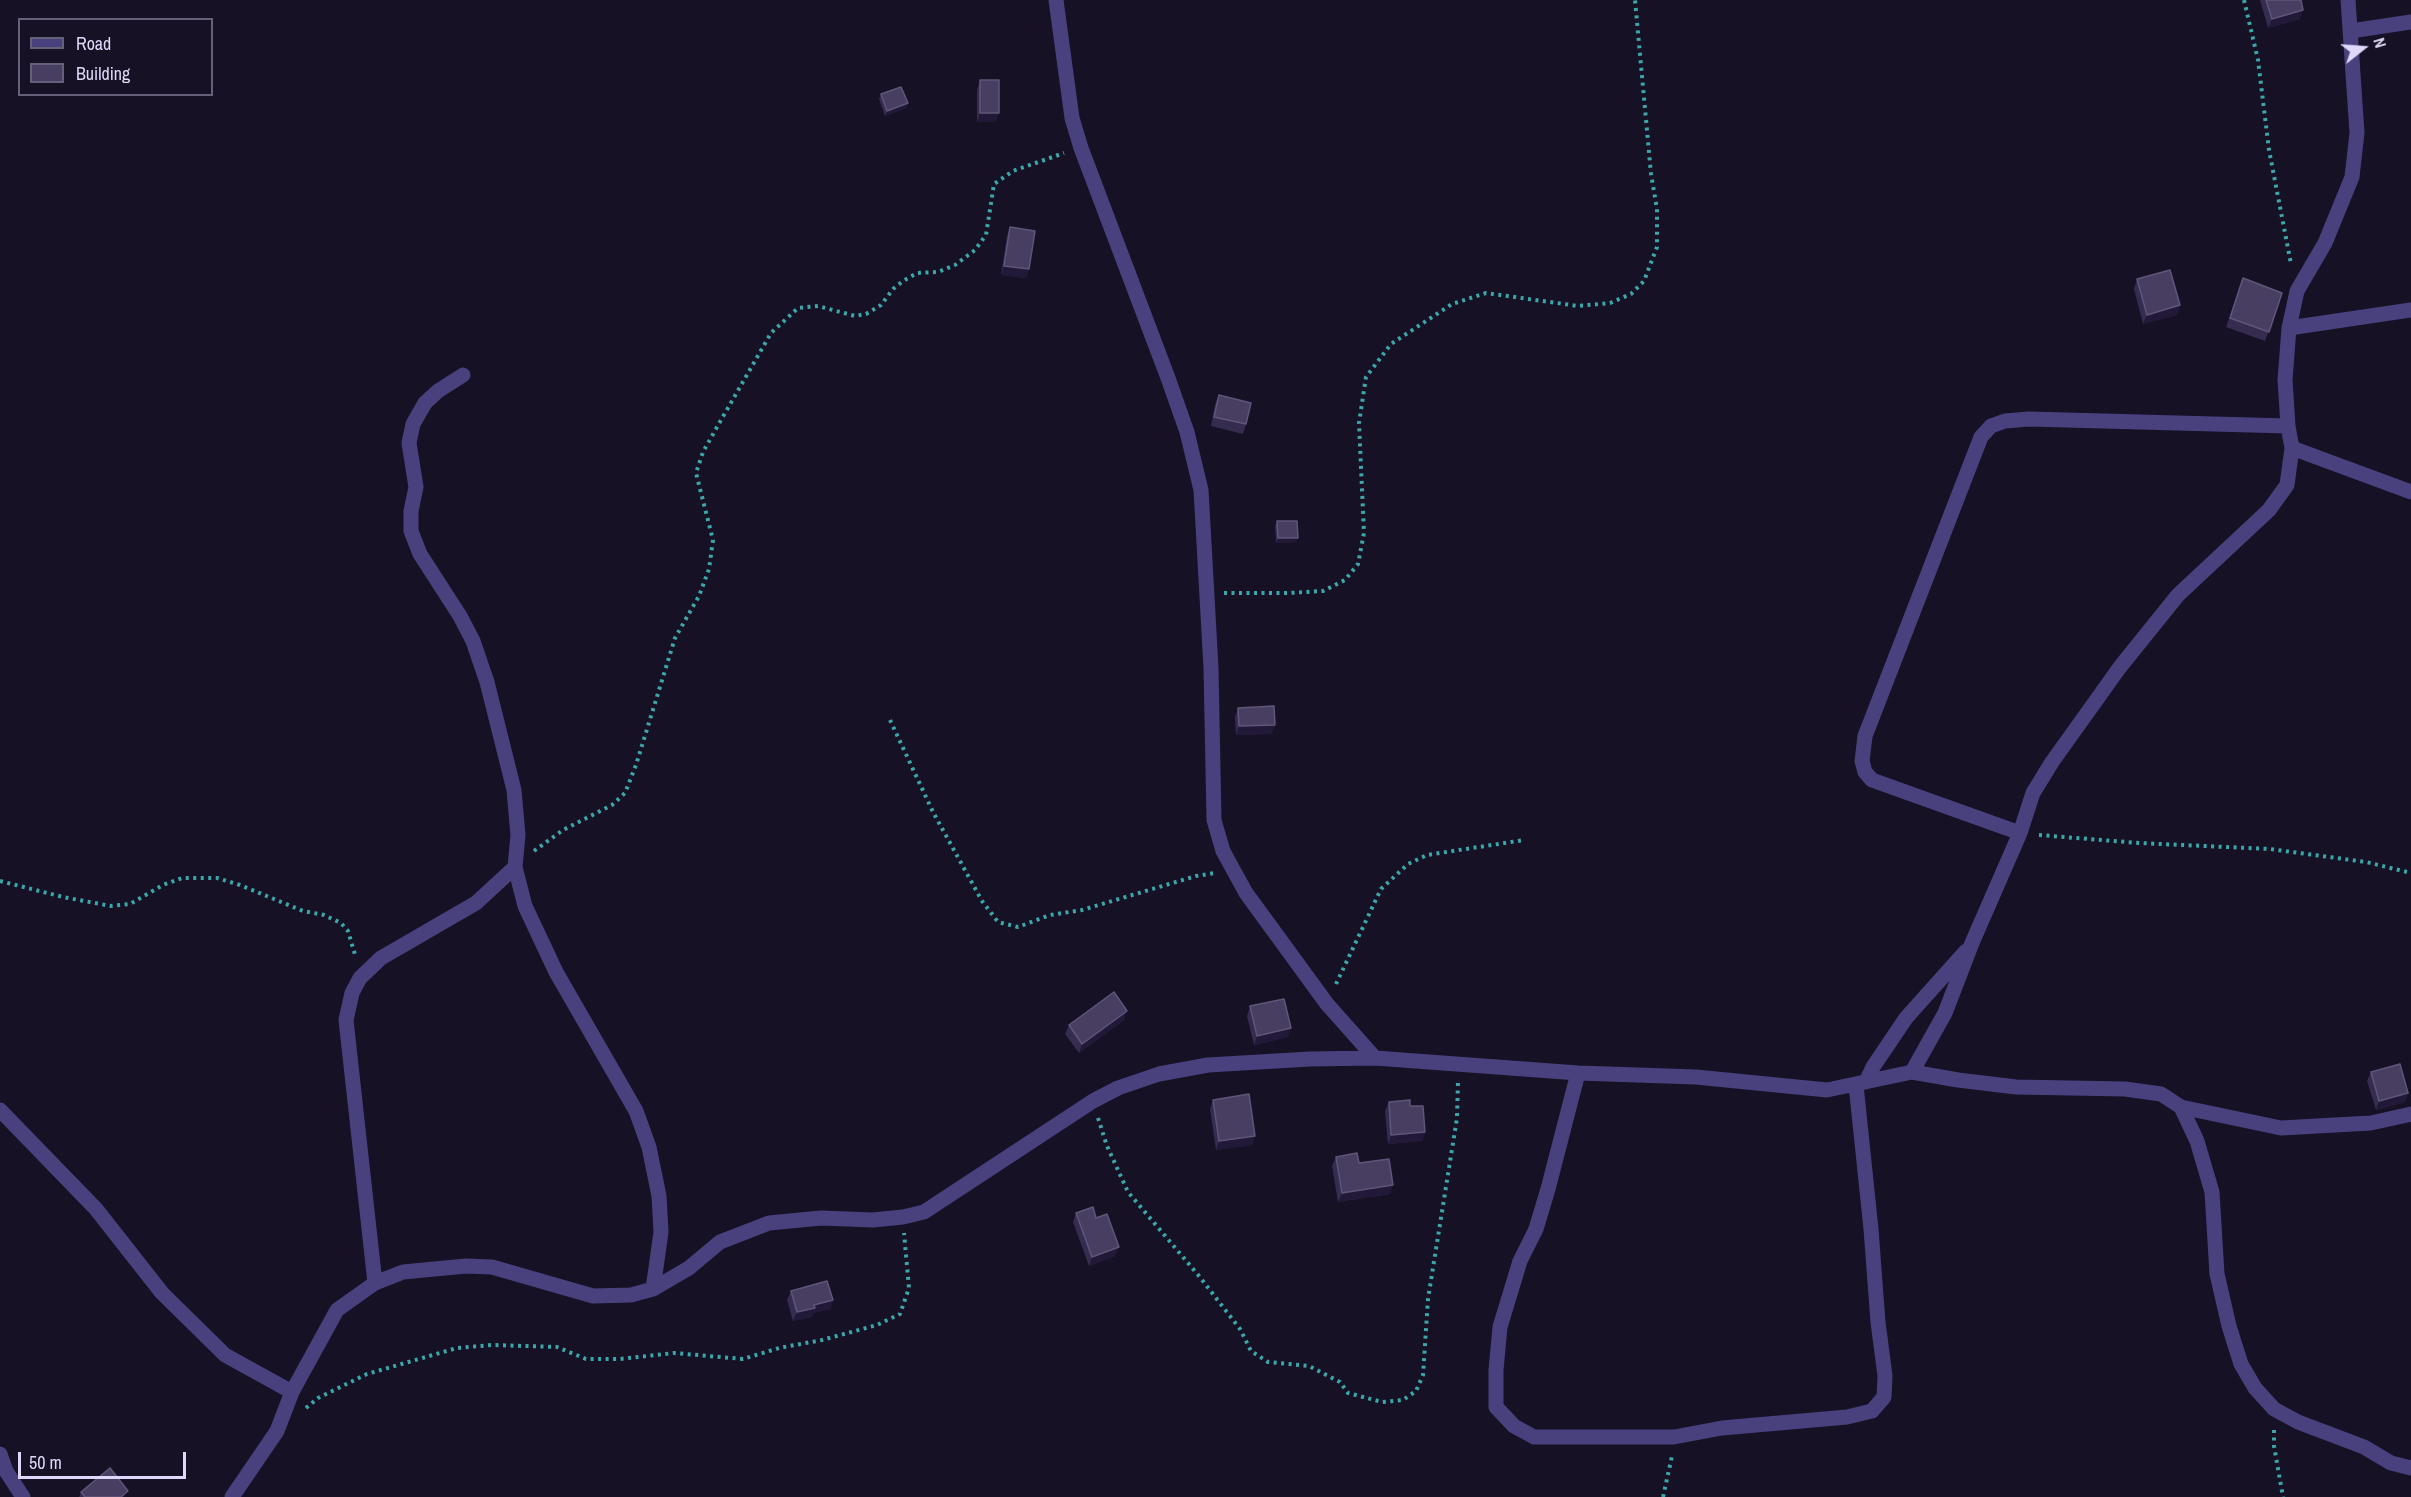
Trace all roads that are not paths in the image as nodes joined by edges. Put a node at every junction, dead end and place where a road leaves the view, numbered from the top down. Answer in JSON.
{"nodes":[{"id":1,"x":1056,"y":0,"type":"edge"},
{"id":2,"x":2348,"y":0,"type":"edge"},
{"id":3,"x":2411,"y":22,"type":"edge"},
{"id":4,"x":2351,"y":31,"type":"junction"},
{"id":5,"x":2411,"y":310,"type":"edge"},
{"id":6,"x":2289,"y":328,"type":"junction"},
{"id":7,"x":463,"y":375,"type":"dead end"},
{"id":8,"x":2288,"y":426,"type":"junction"},
{"id":9,"x":2292,"y":448,"type":"junction"},
{"id":10,"x":2411,"y":492,"type":"edge"},
{"id":11,"x":2020,"y":833,"type":"junction"},
{"id":12,"x":515,"y":867,"type":"junction"},
{"id":13,"x":1972,"y":943,"type":"junction"},
{"id":14,"x":1375,"y":1058,"type":"junction"},
{"id":15,"x":1912,"y":1072,"type":"junction"},
{"id":16,"x":1578,"y":1073,"type":"junction"},
{"id":17,"x":1861,"y":1084,"type":"junction"},
{"id":18,"x":2181,"y":1107,"type":"junction"},
{"id":19,"x":0,"y":1110,"type":"edge"},
{"id":20,"x":2411,"y":1114,"type":"edge"},
{"id":21,"x":375,"y":1283,"type":"junction"},
{"id":22,"x":653,"y":1289,"type":"junction"},
{"id":23,"x":292,"y":1392,"type":"junction"},
{"id":24,"x":0,"y":1454,"type":"edge"},
{"id":25,"x":2411,"y":1468,"type":"edge"},
{"id":26,"x":23,"y":1497,"type":"edge"},
{"id":27,"x":232,"y":1497,"type":"edge"}],
"edges":[{"from":1,"to":14,"type":"street"},
{"from":2,"to":4,"type":"street"},
{"from":3,"to":4,"type":"street"},
{"from":4,"to":6,"type":"street"},
{"from":5,"to":6,"type":"street"},
{"from":6,"to":8,"type":"street"},
{"from":7,"to":12,"type":"street"},
{"from":8,"to":9,"type":"street"},
{"from":8,"to":11,"type":"street"},
{"from":9,"to":10,"type":"street"},
{"from":9,"to":11,"type":"street"},
{"from":11,"to":13,"type":"street"},
{"from":12,"to":21,"type":"street"},
{"from":12,"to":22,"type":"street"},
{"from":13,"to":15,"type":"street"},
{"from":13,"to":17,"type":"street"},
{"from":14,"to":16,"type":"street"},
{"from":14,"to":22,"type":"street"},
{"from":15,"to":17,"type":"street"},
{"from":15,"to":18,"type":"street"},
{"from":16,"to":17,"type":"street"},
{"from":16,"to":17,"type":"street"},
{"from":18,"to":20,"type":"street"},
{"from":18,"to":25,"type":"street"},
{"from":19,"to":23,"type":"street"},
{"from":21,"to":22,"type":"street"},
{"from":21,"to":23,"type":"street"},
{"from":23,"to":27,"type":"street"},
{"from":24,"to":26,"type":"street"}]}
